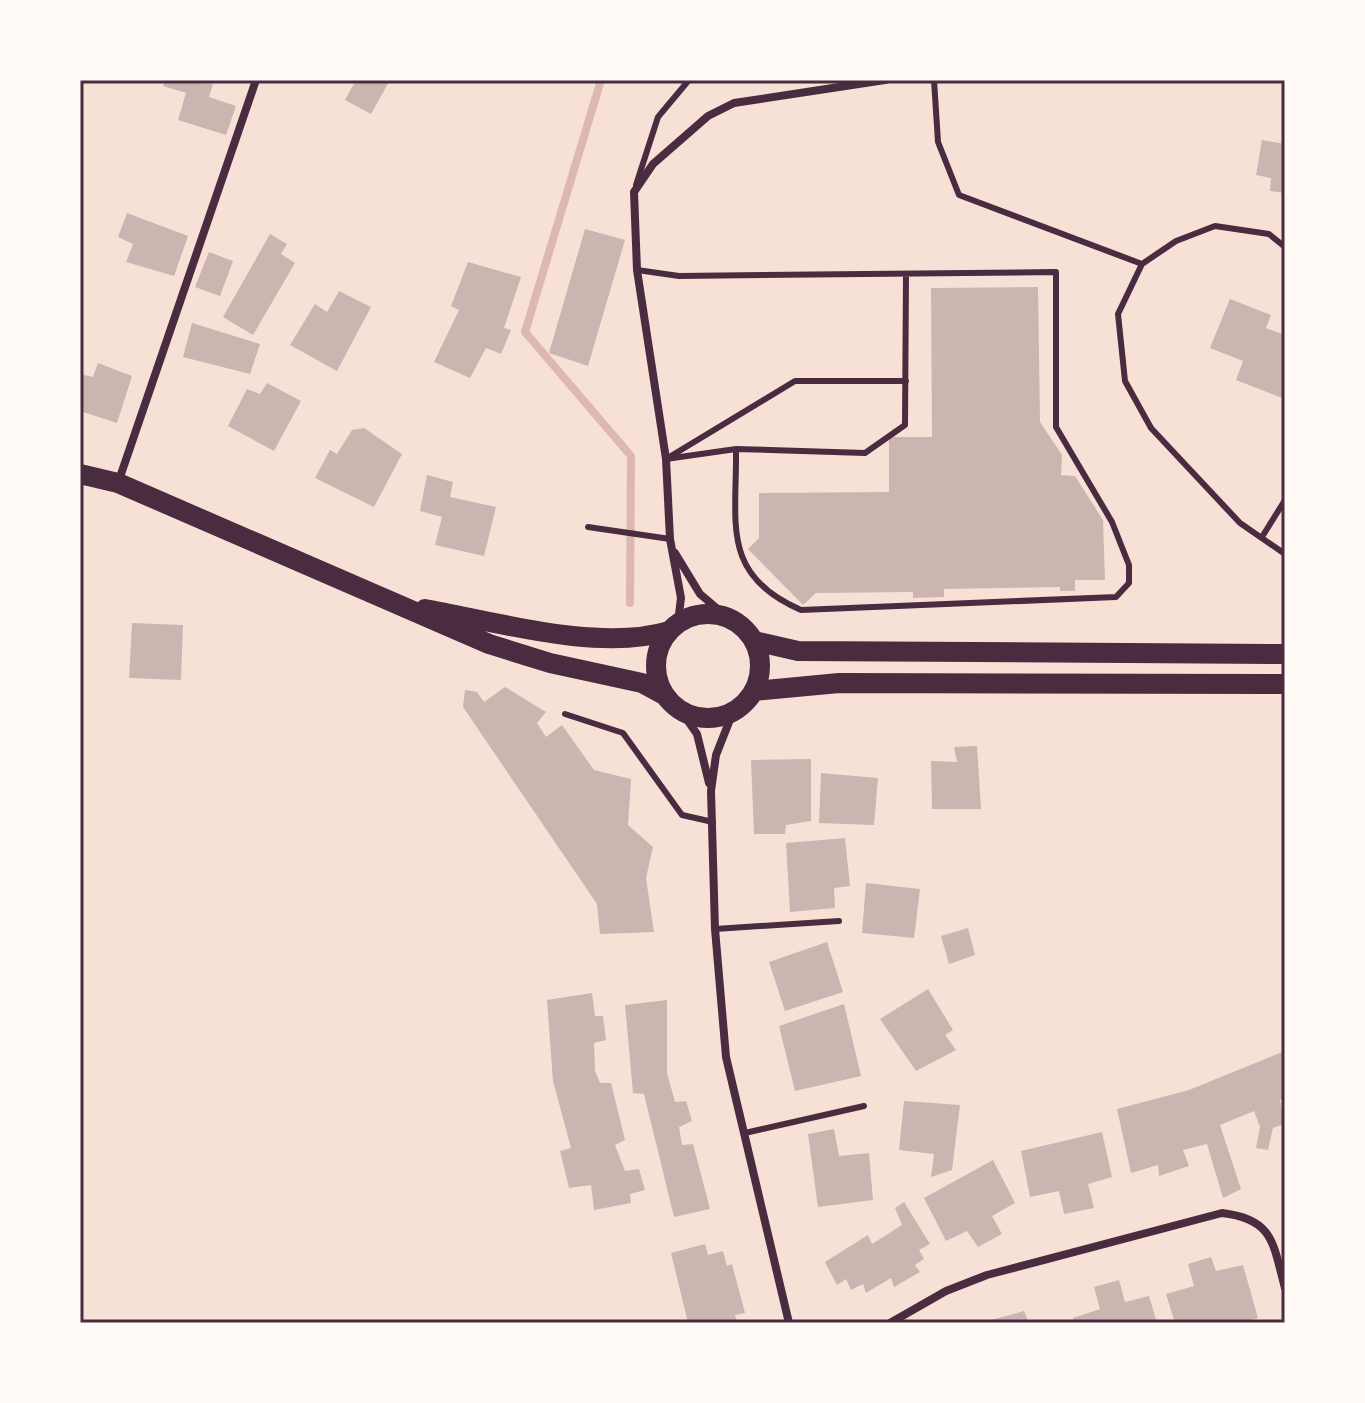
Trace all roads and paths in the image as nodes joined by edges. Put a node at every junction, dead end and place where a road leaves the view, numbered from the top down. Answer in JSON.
{"nodes":[{"id":1,"x":256,"y":80,"type":"edge"},
{"id":2,"x":689,"y":80,"type":"edge"},
{"id":3,"x":885,"y":80,"type":"edge"},
{"id":4,"x":934,"y":80,"type":"edge"},
{"id":5,"x":634,"y":192,"type":"junction"},
{"id":6,"x":1285,"y":247,"type":"edge"},
{"id":7,"x":1142,"y":264,"type":"junction"},
{"id":8,"x":637,"y":270,"type":"junction"},
{"id":9,"x":906,"y":274,"type":"junction"},
{"id":10,"x":906,"y":381,"type":"junction"},
{"id":11,"x":736,"y":449,"type":"junction"},
{"id":12,"x":666,"y":459,"type":"junction"},
{"id":13,"x":80,"y":474,"type":"edge"},
{"id":14,"x":118,"y":483,"type":"junction"},
{"id":15,"x":1285,"y":500,"type":"edge"},
{"id":16,"x":588,"y":527,"type":"dead end"},
{"id":17,"x":1262,"y":537,"type":"junction"},
{"id":18,"x":671,"y":544,"type":"junction"},
{"id":19,"x":1285,"y":554,"type":"edge"},
{"id":20,"x":385,"y":602,"type":"junction"},
{"id":21,"x":727,"y":617,"type":"junction"},
{"id":22,"x":673,"y":627,"type":"junction"},
{"id":23,"x":754,"y":641,"type":"junction"},
{"id":24,"x":1285,"y":654,"type":"edge"},
{"id":25,"x":1285,"y":684,"type":"edge"},
{"id":26,"x":754,"y":691,"type":"junction"},
{"id":27,"x":664,"y":695,"type":"junction"},
{"id":28,"x":681,"y":711,"type":"junction"},
{"id":29,"x":733,"y":712,"type":"junction"},
{"id":30,"x":565,"y":714,"type":"dead end"},
{"id":31,"x":711,"y":791,"type":"junction"},
{"id":32,"x":713,"y":822,"type":"junction"},
{"id":33,"x":839,"y":921,"type":"dead end"},
{"id":34,"x":715,"y":929,"type":"junction"},
{"id":35,"x":864,"y":1106,"type":"dead end"},
{"id":36,"x":745,"y":1133,"type":"junction"},
{"id":37,"x":1285,"y":1288,"type":"edge"},
{"id":38,"x":789,"y":1323,"type":"edge"},
{"id":39,"x":890,"y":1323,"type":"edge"}],
"edges":[{"from":1,"to":14,"type":"street"},
{"from":2,"to":5,"type":"lane"},
{"from":3,"to":5,"type":"street"},
{"from":4,"to":7,"type":"lane"},
{"from":5,"to":8,"type":"street"},
{"from":6,"to":7,"type":"lane"},
{"from":7,"to":17,"type":"lane"},
{"from":8,"to":9,"type":"lane"},
{"from":8,"to":12,"type":"street"},
{"from":9,"to":10,"type":"lane"},
{"from":9,"to":11,"type":"lane"},
{"from":10,"to":11,"type":"lane"},
{"from":10,"to":12,"type":"lane"},
{"from":11,"to":12,"type":"lane"},
{"from":12,"to":18,"type":"street"},
{"from":13,"to":14,"type":"main road"},
{"from":14,"to":20,"type":"main road"},
{"from":15,"to":17,"type":"lane"},
{"from":16,"to":18,"type":"lane"},
{"from":17,"to":19,"type":"lane"},
{"from":18,"to":21,"type":"street"},
{"from":18,"to":22,"type":"street"},
{"from":20,"to":22,"type":"main road"},
{"from":20,"to":27,"type":"main road"},
{"from":21,"to":22,"type":"main road"},
{"from":21,"to":23,"type":"main road"},
{"from":22,"to":27,"type":"main road"},
{"from":23,"to":24,"type":"main road"},
{"from":23,"to":26,"type":"main road"},
{"from":25,"to":26,"type":"main road"},
{"from":26,"to":29,"type":"main road"},
{"from":27,"to":28,"type":"main road"},
{"from":28,"to":29,"type":"main road"},
{"from":28,"to":31,"type":"street"},
{"from":29,"to":31,"type":"street"},
{"from":30,"to":32,"type":"lane"},
{"from":31,"to":32,"type":"street"},
{"from":32,"to":34,"type":"street"},
{"from":33,"to":34,"type":"lane"},
{"from":34,"to":36,"type":"street"},
{"from":35,"to":36,"type":"lane"},
{"from":36,"to":38,"type":"street"},
{"from":37,"to":39,"type":"street"}]}
